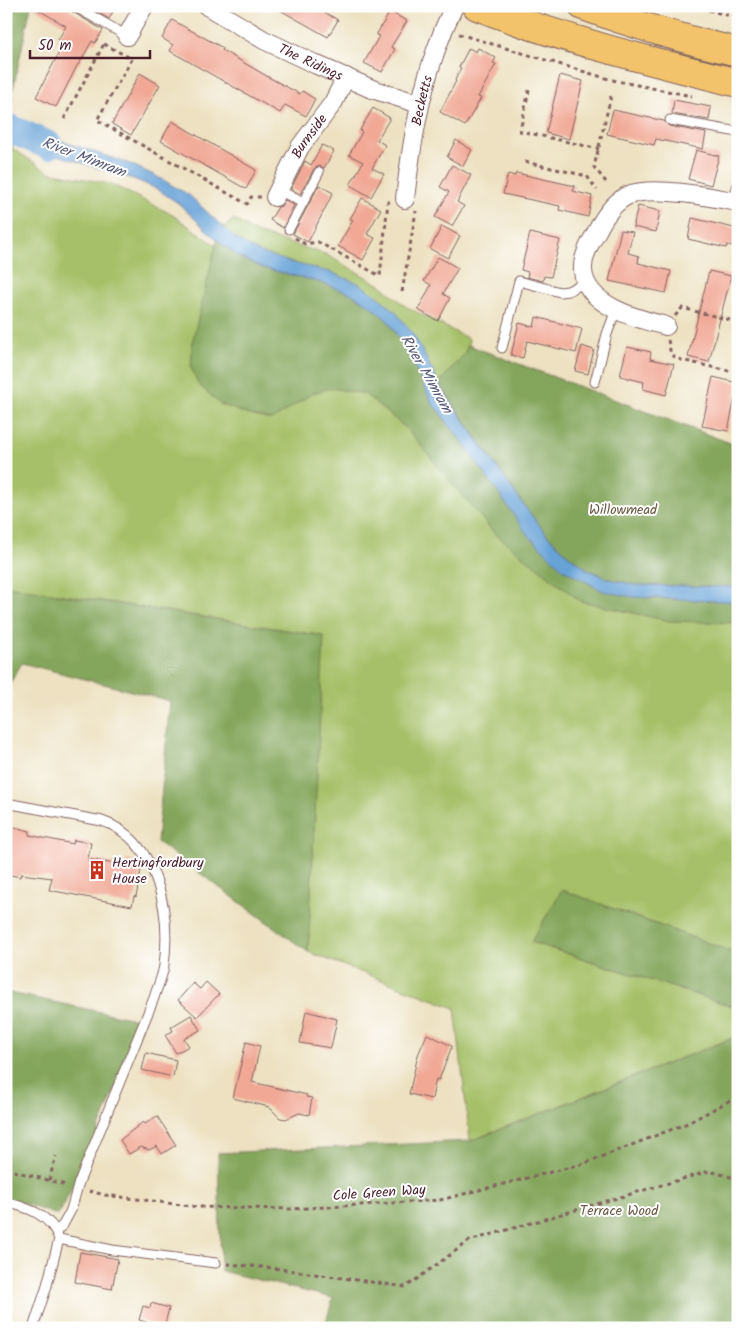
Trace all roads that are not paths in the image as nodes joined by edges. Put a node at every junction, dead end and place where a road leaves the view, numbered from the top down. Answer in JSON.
{"nodes":[{"id":1,"x":74,"y":6,"type":"edge"},
{"id":2,"x":144,"y":6,"type":"edge"},
{"id":3,"x":207,"y":6,"type":"edge"},
{"id":4,"x":454,"y":6,"type":"edge"},
{"id":5,"x":477,"y":6,"type":"edge"},
{"id":6,"x":583,"y":6,"type":"edge"},
{"id":7,"x":119,"y":32,"type":"joint"},
{"id":8,"x":738,"y":52,"type":"edge"},
{"id":9,"x":346,"y":77,"type":"junction"},
{"id":10,"x":738,"y":83,"type":"edge"},
{"id":11,"x":419,"y":104,"type":"junction"},
{"id":12,"x":670,"y":120,"type":"dead end"},
{"id":13,"x":738,"y":132,"type":"edge"},
{"id":14,"x":319,"y":172,"type":"dead end"},
{"id":15,"x":738,"y":184,"type":"edge"},
{"id":16,"x":277,"y":193,"type":"joint"},
{"id":17,"x":405,"y":199,"type":"road end"},
{"id":18,"x":736,"y":202,"type":"edge"},
{"id":19,"x":303,"y":203,"type":"junction"},
{"id":20,"x":289,"y":229,"type":"road end"},
{"id":21,"x":586,"y":282,"type":"junction"},
{"id":22,"x":616,"y":310,"type":"junction"},
{"id":23,"x":666,"y":326,"type":"road end"},
{"id":24,"x":502,"y":348,"type":"dead end"},
{"id":25,"x":595,"y":382,"type":"dead end"},
{"id":26,"x":6,"y":803,"type":"edge"},
{"id":27,"x":6,"y":1202,"type":"edge"},
{"id":28,"x":57,"y":1235,"type":"junction"},
{"id":29,"x":216,"y":1264,"type":"road end"},
{"id":30,"x":33,"y":1328,"type":"edge"}],
"edges":[{"from":1,"to":7,"type":"lane"},
{"from":2,"to":7,"type":"street"},
{"from":3,"to":9,"type":"street","name":"The Ridings"},
{"from":4,"to":11,"type":"street","name":"Becketts"},
{"from":5,"to":10,"type":"highway"},
{"from":6,"to":8,"type":"highway"},
{"from":9,"to":11,"type":"street","name":"The Ridings"},
{"from":9,"to":16,"type":"street","name":"Burnside"},
{"from":11,"to":17,"type":"street","name":"Becketts"},
{"from":12,"to":13,"type":"lane"},
{"from":14,"to":19,"type":"lane"},
{"from":15,"to":18,"type":"lane"},
{"from":16,"to":19,"type":"lane"},
{"from":18,"to":21,"type":"street"},
{"from":19,"to":20,"type":"lane"},
{"from":21,"to":22,"type":"street"},
{"from":21,"to":24,"type":"lane"},
{"from":22,"to":23,"type":"street"},
{"from":22,"to":25,"type":"lane"},
{"from":26,"to":28,"type":"lane","bridge":true},
{"from":27,"to":28,"type":"lane"},
{"from":28,"to":29,"type":"lane"},
{"from":28,"to":30,"type":"lane"}]}
